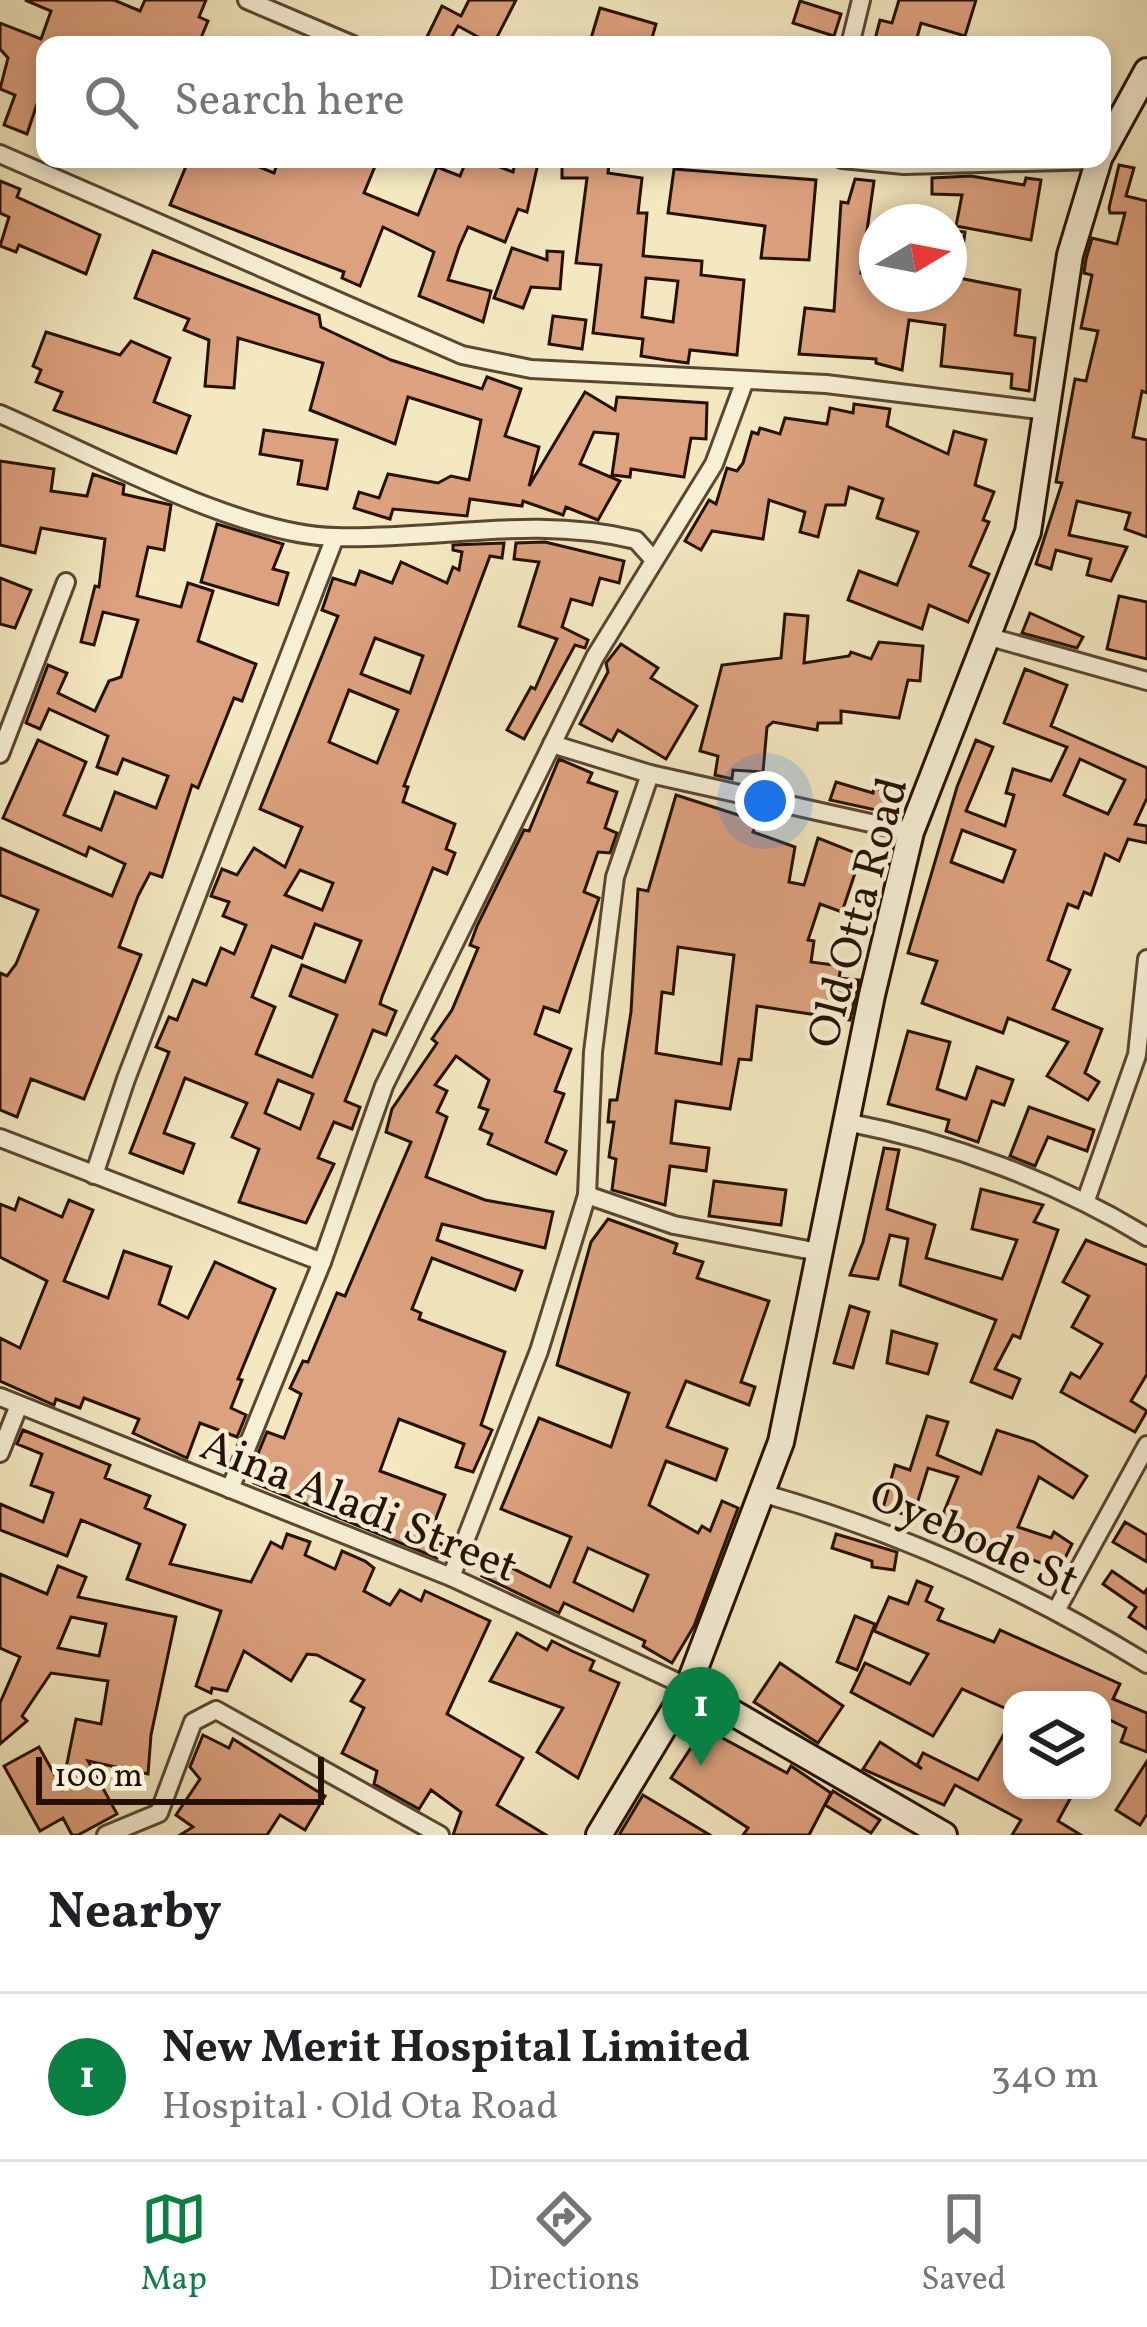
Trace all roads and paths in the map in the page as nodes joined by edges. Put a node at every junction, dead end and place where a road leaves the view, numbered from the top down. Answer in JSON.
{"nodes":[{"id":1,"x":247,"y":0,"type":"edge"},
{"id":2,"x":862,"y":0,"type":"edge"},
{"id":3,"x":332,"y":36,"type":"edge"},
{"id":4,"x":852,"y":36,"type":"edge"},
{"id":5,"x":1147,"y":71,"type":"edge"},
{"id":6,"x":1111,"y":137,"type":"edge"},
{"id":7,"x":0,"y":154,"type":"edge"},
{"id":8,"x":1097,"y":168,"type":"edge"},
{"id":9,"x":744,"y":382,"type":"junction"},
{"id":10,"x":1047,"y":412,"type":"junction"},
{"id":11,"x":0,"y":414,"type":"edge"},
{"id":12,"x":334,"y":537,"type":"junction"},
{"id":13,"x":653,"y":559,"type":"junction"},
{"id":14,"x":66,"y":582,"type":"dead end"},
{"id":15,"x":990,"y":637,"type":"junction"},
{"id":16,"x":1147,"y":681,"type":"edge"},
{"id":17,"x":552,"y":744,"type":"junction"},
{"id":18,"x":0,"y":754,"type":"edge"},
{"id":19,"x":650,"y":774,"type":"junction"},
{"id":20,"x":911,"y":832,"type":"junction"},
{"id":21,"x":1147,"y":959,"type":"edge"},
{"id":22,"x":846,"y":1122,"type":"junction"},
{"id":23,"x":0,"y":1138,"type":"edge"},
{"id":24,"x":94,"y":1175,"type":"junction"},
{"id":25,"x":587,"y":1196,"type":"junction"},
{"id":26,"x":1086,"y":1199,"type":"junction"},
{"id":27,"x":1147,"y":1237,"type":"edge"},
{"id":28,"x":819,"y":1252,"type":"junction"},
{"id":29,"x":322,"y":1262,"type":"junction"},
{"id":30,"x":0,"y":1397,"type":"edge"},
{"id":31,"x":19,"y":1405,"type":"junction"},
{"id":32,"x":1147,"y":1445,"type":"edge"},
{"id":33,"x":0,"y":1453,"type":"edge"},
{"id":34,"x":230,"y":1490,"type":"junction"},
{"id":35,"x":765,"y":1494,"type":"junction"},
{"id":36,"x":451,"y":1577,"type":"junction"},
{"id":37,"x":1058,"y":1609,"type":"junction"},
{"id":38,"x":1147,"y":1664,"type":"edge"},
{"id":39,"x":688,"y":1687,"type":"junction"},
{"id":40,"x":106,"y":1835,"type":"edge"},
{"id":41,"x":440,"y":1835,"type":"edge"},
{"id":42,"x":599,"y":1835,"type":"edge"},
{"id":43,"x":944,"y":1835,"type":"edge"}],
"edges":[{"from":1,"to":3,"type":"street"},
{"from":2,"to":4,"type":"street"},
{"from":5,"to":6,"type":"street","name":"Old Otta Road"},
{"from":7,"to":9,"type":"street"},
{"from":8,"to":10,"type":"street","name":"Old Otta Road"},
{"from":9,"to":10,"type":"street"},
{"from":9,"to":13,"type":"street"},
{"from":10,"to":15,"type":"street","name":"Old Otta Road"},
{"from":11,"to":12,"type":"street"},
{"from":12,"to":13,"type":"street"},
{"from":12,"to":24,"type":"street"},
{"from":13,"to":17,"type":"street"},
{"from":14,"to":18,"type":"street"},
{"from":15,"to":16,"type":"street"},
{"from":15,"to":20,"type":"street","name":"Old Otta Road"},
{"from":17,"to":19,"type":"street"},
{"from":17,"to":29,"type":"street"},
{"from":19,"to":20,"type":"street"},
{"from":19,"to":25,"type":"street"},
{"from":20,"to":22,"type":"street","name":"Old Otta Road"},
{"from":21,"to":26,"type":"street"},
{"from":22,"to":26,"type":"street"},
{"from":22,"to":28,"type":"street","name":"Old Otta Road"},
{"from":23,"to":24,"type":"street"},
{"from":24,"to":29,"type":"street"},
{"from":25,"to":28,"type":"street"},
{"from":25,"to":36,"type":"street"},
{"from":26,"to":27,"type":"street"},
{"from":28,"to":35,"type":"street","name":"Old Otta Road"},
{"from":29,"to":34,"type":"street"},
{"from":30,"to":31,"type":"street","name":"Aina Aladi Street"},
{"from":31,"to":33,"type":"street"},
{"from":31,"to":34,"type":"street","name":"Aina Aladi Street"},
{"from":32,"to":37,"type":"street"},
{"from":34,"to":36,"type":"street","name":"Aina Aladi Street"},
{"from":35,"to":37,"type":"street","name":"Oyebode St"},
{"from":35,"to":39,"type":"street","name":"Old Otta Road"},
{"from":36,"to":39,"type":"street","name":"Aina Aladi Street"},
{"from":37,"to":38,"type":"street","name":"Oyebode St"},
{"from":39,"to":42,"type":"street","name":"Old Otta Road"},
{"from":39,"to":43,"type":"street"},
{"from":40,"to":41,"type":"street"}]}
